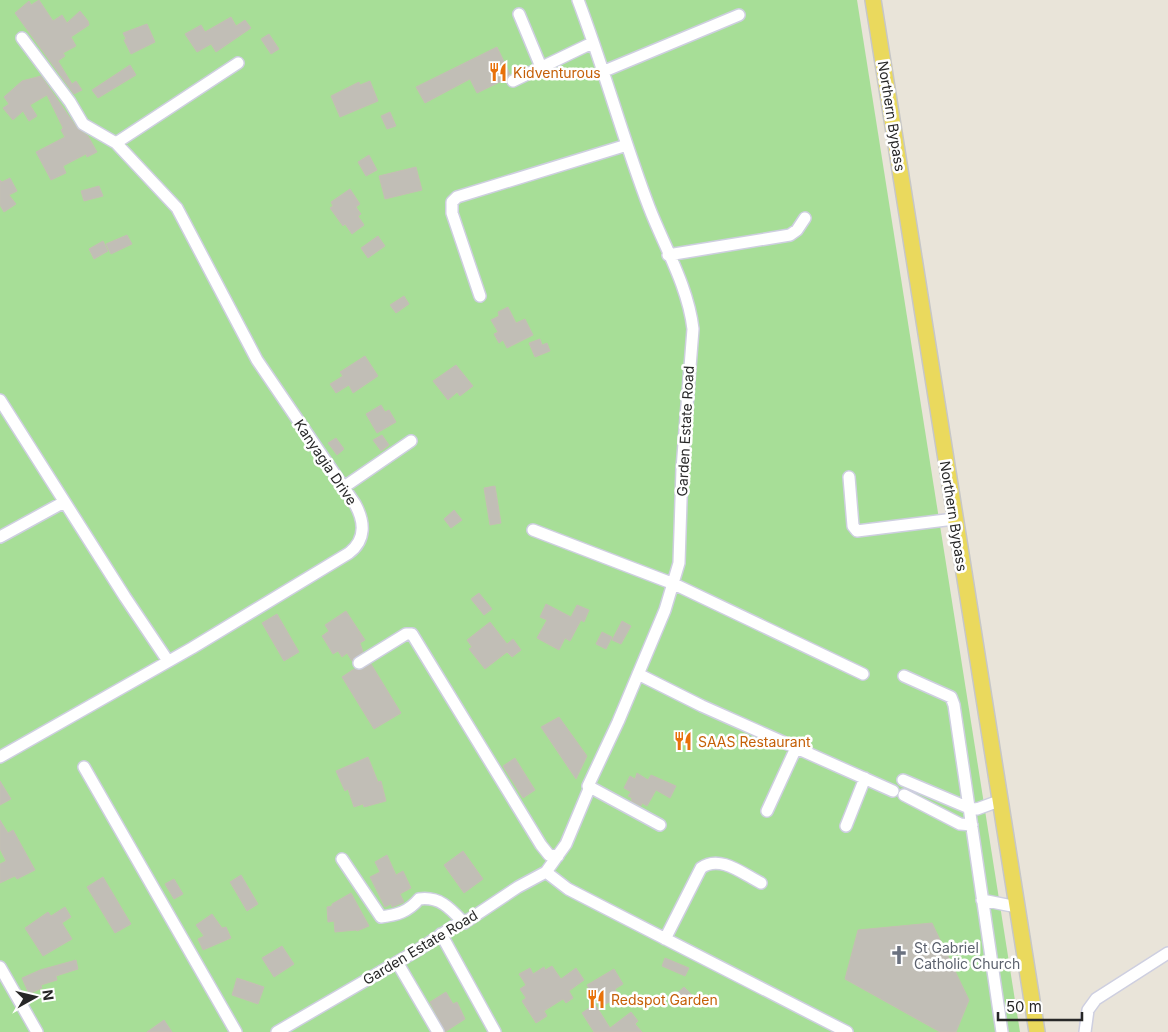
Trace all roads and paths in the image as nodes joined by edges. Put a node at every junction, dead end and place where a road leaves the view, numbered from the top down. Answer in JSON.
{"nodes":[{"id":1,"x":578,"y":0,"type":"edge"},
{"id":2,"x":873,"y":0,"type":"edge"},
{"id":3,"x":519,"y":14,"type":"dead end"},
{"id":4,"x":739,"y":15,"type":"dead end"},
{"id":5,"x":22,"y":38,"type":"dead end"},
{"id":6,"x":592,"y":43,"type":"junction"},
{"id":7,"x":238,"y":63,"type":"dead end"},
{"id":8,"x":541,"y":67,"type":"junction"},
{"id":9,"x":602,"y":72,"type":"junction"},
{"id":10,"x":513,"y":81,"type":"dead end"},
{"id":11,"x":116,"y":144,"type":"junction"},
{"id":12,"x":627,"y":145,"type":"junction"},
{"id":13,"x":805,"y":218,"type":"dead end"},
{"id":14,"x":668,"y":256,"type":"junction"},
{"id":15,"x":480,"y":296,"type":"dead end"},
{"id":16,"x":0,"y":400,"type":"edge"},
{"id":17,"x":411,"y":441,"type":"dead end"},
{"id":18,"x":849,"y":477,"type":"dead end"},
{"id":19,"x":344,"y":487,"type":"junction"},
{"id":20,"x":64,"y":502,"type":"junction"},
{"id":21,"x":954,"y":519,"type":"junction"},
{"id":22,"x":533,"y":530,"type":"dead end"},
{"id":23,"x":0,"y":537,"type":"edge"},
{"id":24,"x":674,"y":584,"type":"junction"},
{"id":25,"x":168,"y":660,"type":"junction"},
{"id":26,"x":359,"y":663,"type":"dead end"},
{"id":27,"x":638,"y":674,"type":"junction"},
{"id":28,"x":863,"y":674,"type":"dead end"},
{"id":29,"x":904,"y":676,"type":"dead end"},
{"id":30,"x":796,"y":748,"type":"junction"},
{"id":31,"x":0,"y":757,"type":"edge"},
{"id":32,"x":84,"y":767,"type":"dead end"},
{"id":33,"x":865,"y":778,"type":"junction"},
{"id":34,"x":903,"y":780,"type":"dead end"},
{"id":35,"x":588,"y":786,"type":"junction"},
{"id":36,"x":999,"y":801,"type":"junction"},
{"id":37,"x":969,"y":808,"type":"junction"},
{"id":38,"x":767,"y":811,"type":"dead end"},
{"id":39,"x":660,"y":825,"type":"dead end"},
{"id":40,"x":846,"y":826,"type":"dead end"},
{"id":41,"x":972,"y":826,"type":"junction"},
{"id":42,"x":558,"y":856,"type":"junction"},
{"id":43,"x":342,"y":859,"type":"dead end"},
{"id":44,"x":546,"y":872,"type":"junction"},
{"id":45,"x":761,"y":883,"type":"dead end"},
{"id":46,"x":982,"y":900,"type":"junction"},
{"id":47,"x":1017,"y":908,"type":"junction"},
{"id":48,"x":464,"y":923,"type":"junction"},
{"id":49,"x":441,"y":934,"type":"junction"},
{"id":50,"x":665,"y":938,"type":"junction"},
{"id":51,"x":1168,"y":953,"type":"edge"},
{"id":52,"x":397,"y":962,"type":"junction"},
{"id":53,"x":0,"y":967,"type":"edge"},
{"id":54,"x":37,"y":1032,"type":"edge"},
{"id":55,"x":236,"y":1032,"type":"edge"},
{"id":56,"x":277,"y":1032,"type":"edge"},
{"id":57,"x":438,"y":1032,"type":"edge"},
{"id":58,"x":495,"y":1032,"type":"edge"},
{"id":59,"x":847,"y":1032,"type":"edge"},
{"id":60,"x":1002,"y":1032,"type":"edge"},
{"id":61,"x":1037,"y":1032,"type":"edge"},
{"id":62,"x":1085,"y":1032,"type":"edge"}],
"edges":[{"from":1,"to":6,"type":"street","name":"Garden Estate Road"},
{"from":2,"to":21,"type":"main road","name":"Northern Bypass"},
{"from":3,"to":8,"type":"street"},
{"from":4,"to":9,"type":"street"},
{"from":5,"to":11,"type":"street","name":"Kanyagia Drive"},
{"from":6,"to":8,"type":"street"},
{"from":6,"to":9,"type":"street","name":"Garden Estate Road"},
{"from":7,"to":11,"type":"street"},
{"from":8,"to":10,"type":"street"},
{"from":9,"to":12,"type":"street","name":"Garden Estate Road"},
{"from":11,"to":19,"type":"street","name":"Kanyagia Drive"},
{"from":12,"to":14,"type":"street","name":"Garden Estate Road"},
{"from":12,"to":15,"type":"street"},
{"from":13,"to":14,"type":"street"},
{"from":14,"to":24,"type":"street","name":"Garden Estate Road"},
{"from":16,"to":20,"type":"street"},
{"from":17,"to":19,"type":"street"},
{"from":18,"to":21,"type":"street"},
{"from":19,"to":25,"type":"street","name":"Kanyagia Drive"},
{"from":20,"to":23,"type":"street"},
{"from":20,"to":25,"type":"street"},
{"from":21,"to":36,"type":"main road","name":"Northern Bypass"},
{"from":22,"to":24,"type":"street"},
{"from":24,"to":27,"type":"street","name":"Garden Estate Road"},
{"from":24,"to":28,"type":"street"},
{"from":25,"to":31,"type":"street","name":"Kanyagia Drive"},
{"from":26,"to":42,"type":"street"},
{"from":27,"to":30,"type":"street"},
{"from":27,"to":35,"type":"street","name":"Garden Estate Road"},
{"from":29,"to":37,"type":"street"},
{"from":30,"to":33,"type":"street"},
{"from":30,"to":38,"type":"street"},
{"from":32,"to":55,"type":"street"},
{"from":33,"to":40,"type":"street"},
{"from":33,"to":41,"type":"street"},
{"from":34,"to":37,"type":"street"},
{"from":35,"to":39,"type":"street"},
{"from":35,"to":42,"type":"street","name":"Garden Estate Road"},
{"from":36,"to":37,"type":"street"},
{"from":36,"to":47,"type":"main road","name":"Northern Bypass"},
{"from":37,"to":41,"type":"street"},
{"from":41,"to":46,"type":"street"},
{"from":42,"to":44,"type":"street","name":"Garden Estate Road"},
{"from":43,"to":48,"type":"street"},
{"from":44,"to":48,"type":"street","name":"Garden Estate Road"},
{"from":44,"to":50,"type":"street"},
{"from":45,"to":50,"type":"street"},
{"from":46,"to":47,"type":"street"},
{"from":46,"to":60,"type":"street"},
{"from":47,"to":61,"type":"main road","name":"Northern Bypass"},
{"from":48,"to":49,"type":"street","name":"Garden Estate Road"},
{"from":49,"to":52,"type":"street","name":"Garden Estate Road"},
{"from":49,"to":58,"type":"street"},
{"from":50,"to":59,"type":"street"},
{"from":51,"to":62,"type":"street"},
{"from":52,"to":56,"type":"street","name":"Garden Estate Road"},
{"from":52,"to":57,"type":"street"},
{"from":53,"to":54,"type":"street"}]}
